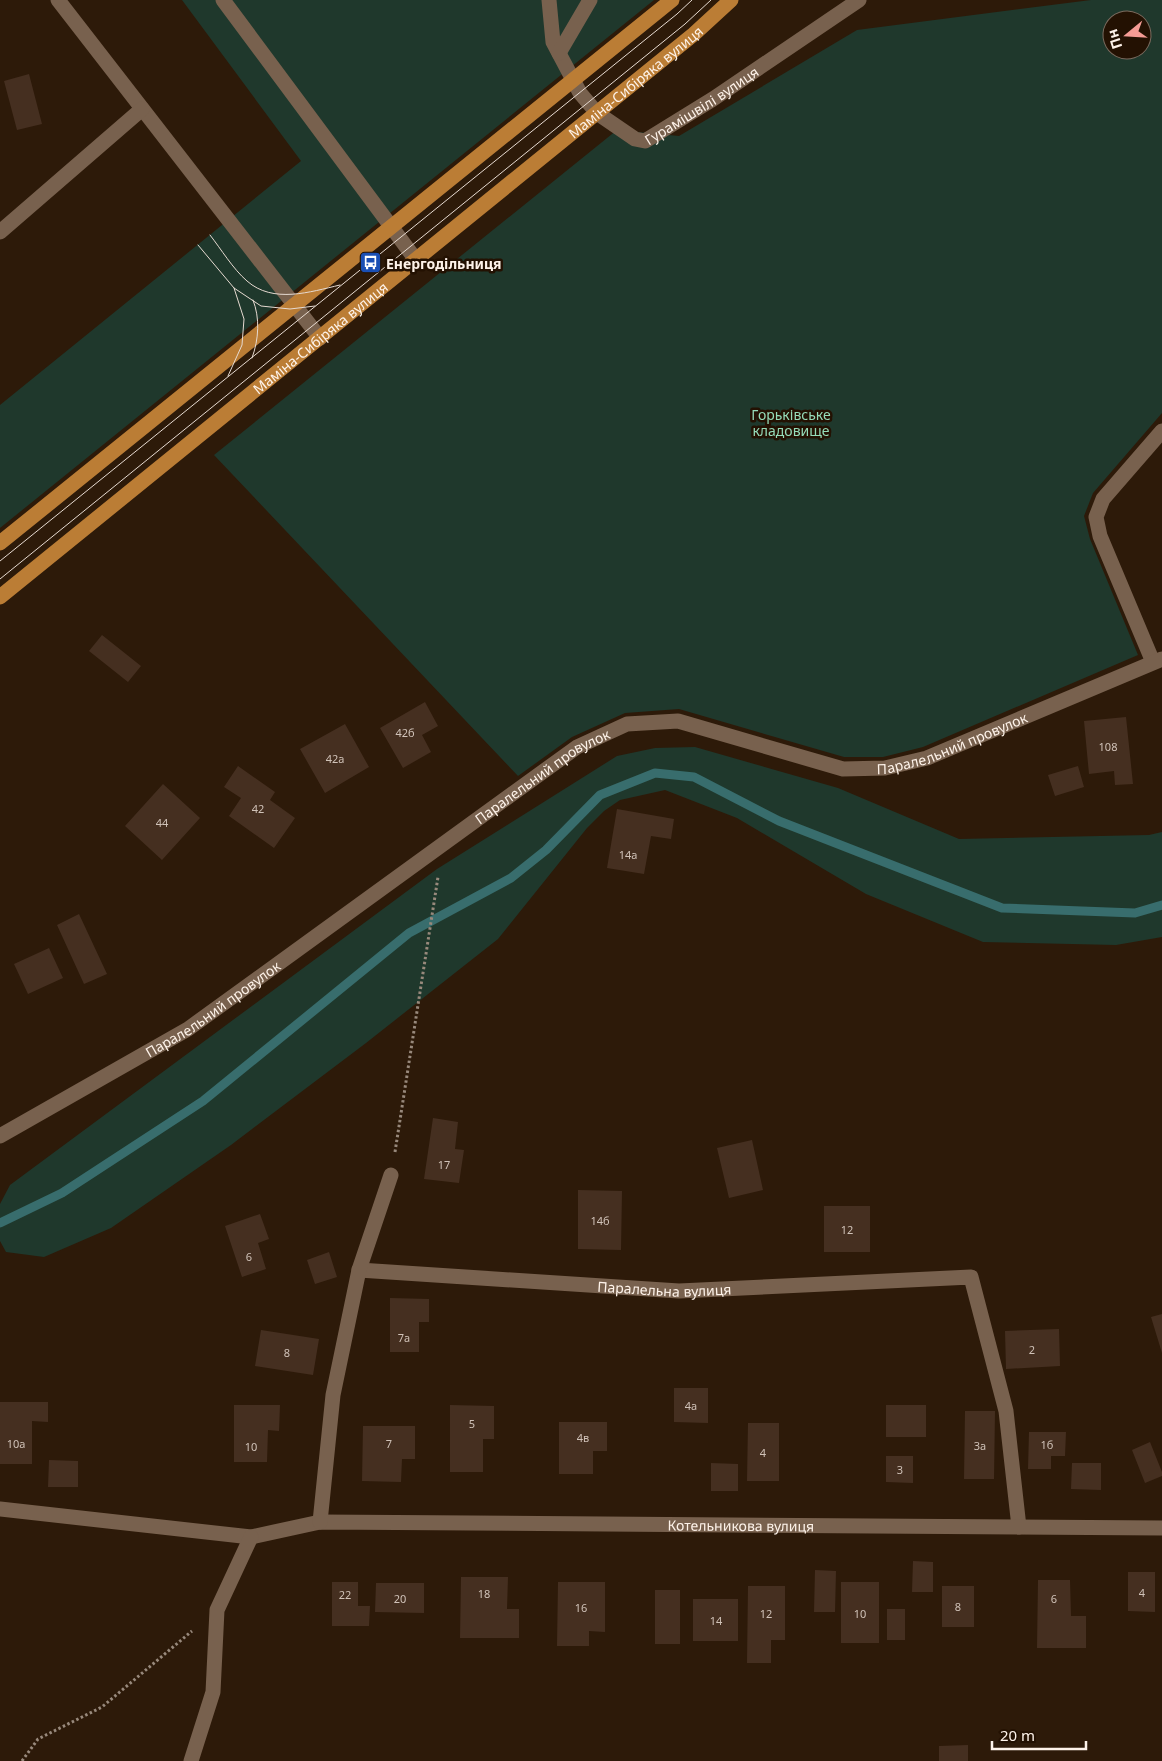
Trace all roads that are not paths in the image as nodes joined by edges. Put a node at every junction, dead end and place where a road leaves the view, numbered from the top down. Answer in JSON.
{"nodes":[{"id":1,"x":58,"y":0,"type":"edge"},
{"id":2,"x":223,"y":0,"type":"edge"},
{"id":3,"x":549,"y":0,"type":"edge"},
{"id":4,"x":590,"y":0,"type":"edge"},
{"id":5,"x":672,"y":0,"type":"edge"},
{"id":6,"x":731,"y":0,"type":"edge"},
{"id":7,"x":859,"y":0,"type":"edge"},
{"id":8,"x":559,"y":53,"type":"junction"},
{"id":9,"x":574,"y":81,"type":"junction"},
{"id":10,"x":142,"y":109,"type":"junction"},
{"id":11,"x":596,"y":113,"type":"junction"},
{"id":12,"x":391,"y":227,"type":"junction"},
{"id":13,"x":0,"y":232,"type":"edge"},
{"id":14,"x":416,"y":260,"type":"junction"},
{"id":15,"x":294,"y":305,"type":"junction"},
{"id":16,"x":320,"y":338,"type":"junction"},
{"id":17,"x":1162,"y":431,"type":"edge"},
{"id":18,"x":0,"y":543,"type":"edge"},
{"id":19,"x":0,"y":597,"type":"edge"},
{"id":20,"x":1157,"y":660,"type":"edge"},
{"id":21,"x":0,"y":1136,"type":"edge"},
{"id":22,"x":391,"y":1175,"type":"road end"},
{"id":23,"x":359,"y":1270,"type":"junction"},
{"id":24,"x":0,"y":1509,"type":"edge"},
{"id":25,"x":320,"y":1522,"type":"junction"},
{"id":26,"x":1019,"y":1527,"type":"junction"},
{"id":27,"x":1162,"y":1528,"type":"edge"},
{"id":28,"x":251,"y":1537,"type":"junction"},
{"id":29,"x":192,"y":1761,"type":"edge"}],
"edges":[{"from":1,"to":10,"type":"street"},
{"from":2,"to":12,"type":"street"},
{"from":3,"to":8,"type":"street","name":"Гурамішвілі вулиця"},
{"from":4,"to":8,"type":"street"},
{"from":5,"to":9,"type":"main road"},
{"from":6,"to":11,"type":"main road","name":"Маміна-Сибіряка вулиця"},
{"from":7,"to":11,"type":"street","name":"Гурамішвілі вулиця"},
{"from":8,"to":9,"type":"street","name":"Гурамішвілі вулиця"},
{"from":9,"to":11,"type":"street","name":"Гурамішвілі вулиця"},
{"from":9,"to":12,"type":"main road"},
{"from":10,"to":13,"type":"street"},
{"from":10,"to":15,"type":"street"},
{"from":11,"to":14,"type":"main road","name":"Маміна-Сибіряка вулиця"},
{"from":12,"to":14,"type":"street"},
{"from":12,"to":15,"type":"main road"},
{"from":14,"to":16,"type":"main road","name":"Маміна-Сибіряка вулиця"},
{"from":15,"to":16,"type":"street"},
{"from":15,"to":18,"type":"main road"},
{"from":16,"to":19,"type":"main road","name":"Маміна-Сибіряка вулиця"},
{"from":17,"to":20,"type":"street"},
{"from":20,"to":21,"type":"street","name":"Паралельний провулок"},
{"from":22,"to":23,"type":"street"},
{"from":23,"to":25,"type":"street"},
{"from":23,"to":26,"type":"street","name":"Паралельна вулиця"},
{"from":24,"to":28,"type":"street","name":"Котельникова вулиця"},
{"from":25,"to":26,"type":"street","name":"Котельникова вулиця"},
{"from":25,"to":28,"type":"street","name":"Котельникова вулиця"},
{"from":26,"to":27,"type":"street","name":"Котельникова вулиця"},
{"from":28,"to":29,"type":"street"}]}
